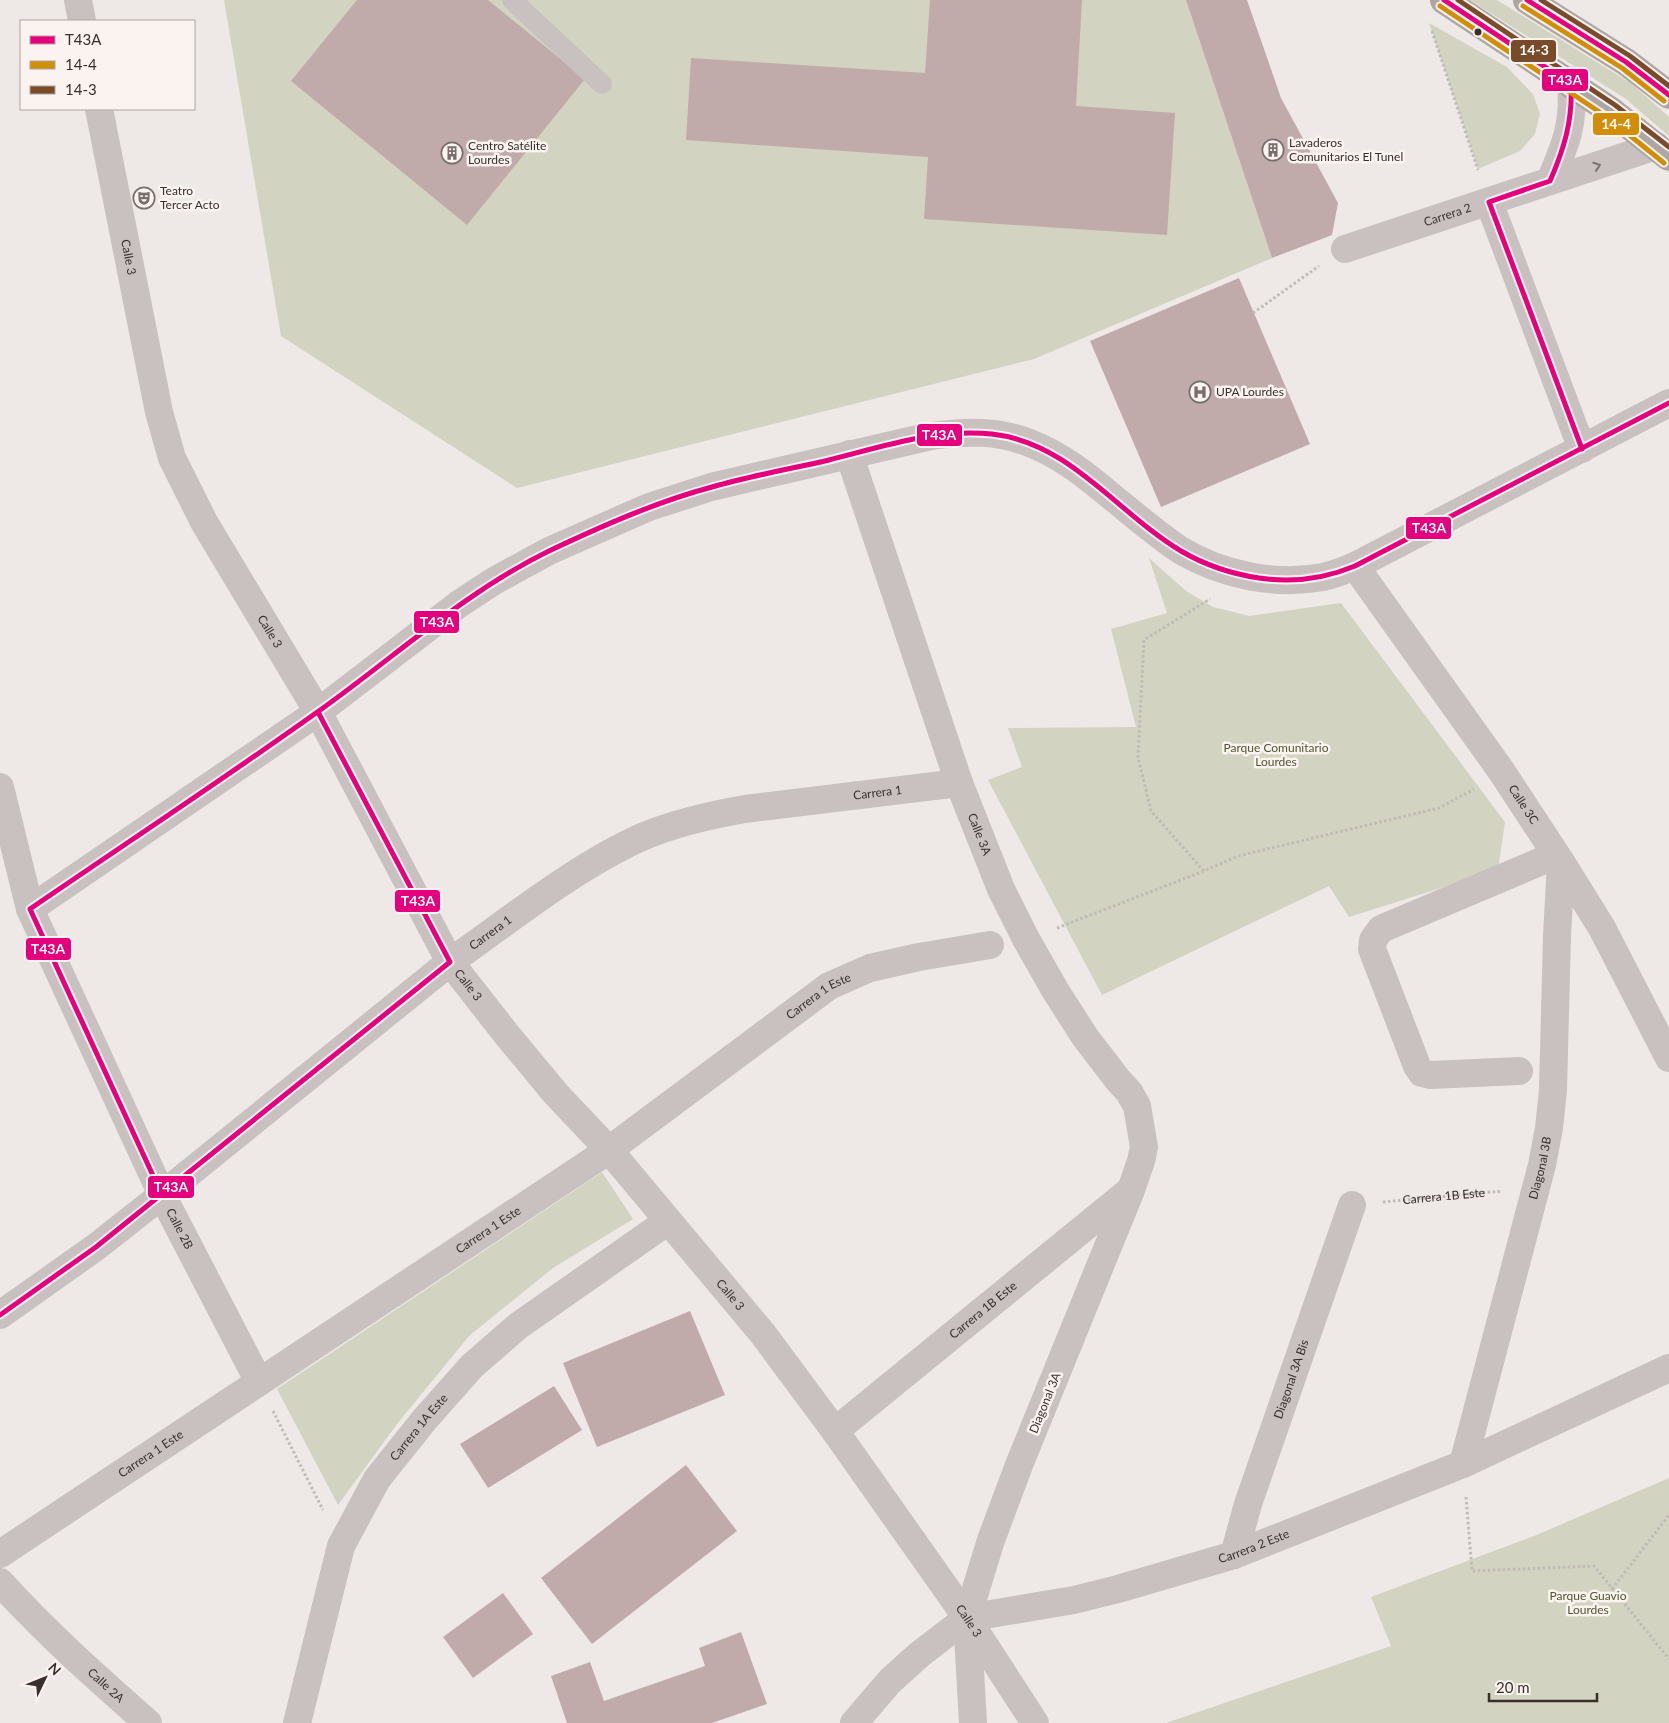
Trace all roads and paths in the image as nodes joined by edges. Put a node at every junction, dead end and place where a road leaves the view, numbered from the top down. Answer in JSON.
{"nodes":[{"id":1,"x":78,"y":0,"type":"edge"},
{"id":2,"x":512,"y":0,"type":"edge"},
{"id":3,"x":1444,"y":0,"type":"edge"},
{"id":4,"x":1528,"y":0,"type":"edge"},
{"id":5,"x":82,"y":20,"type":"edge"},
{"id":6,"x":1429,"y":23,"type":"dead end"},
{"id":7,"x":1663,"y":83,"type":"edge"},
{"id":8,"x":602,"y":84,"type":"dead end"},
{"id":9,"x":1571,"y":84,"type":"junction"},
{"id":10,"x":99,"y":110,"type":"edge"},
{"id":11,"x":1662,"y":152,"type":"edge"},
{"id":12,"x":1550,"y":181,"type":"junction"},
{"id":13,"x":1489,"y":202,"type":"junction"},
{"id":14,"x":1344,"y":249,"type":"joint"},
{"id":15,"x":1254,"y":313,"type":"dead end"},
{"id":16,"x":1669,"y":403,"type":"edge"},
{"id":17,"x":1582,"y":449,"type":"junction"},
{"id":18,"x":849,"y":454,"type":"junction"},
{"id":19,"x":1356,"y":566,"type":"junction"},
{"id":20,"x":1248,"y":576,"type":"junction"},
{"id":21,"x":318,"y":712,"type":"junction"},
{"id":22,"x":1502,"y":772,"type":"junction"},
{"id":23,"x":959,"y":783,"type":"junction"},
{"id":24,"x":0,"y":787,"type":"edge"},
{"id":25,"x":1559,"y":859,"type":"junction"},
{"id":26,"x":1204,"y":871,"type":"junction"},
{"id":27,"x":30,"y":909,"type":"junction"},
{"id":28,"x":1026,"y":939,"type":"junction"},
{"id":29,"x":990,"y":945,"type":"dead end"},
{"id":30,"x":450,"y":962,"type":"junction"},
{"id":31,"x":1663,"y":1031,"type":"edge"},
{"id":32,"x":1669,"y":1058,"type":"edge"},
{"id":33,"x":1519,"y":1071,"type":"dead end"},
{"id":34,"x":609,"y":1150,"type":"junction"},
{"id":35,"x":1535,"y":1188,"type":"junction"},
{"id":36,"x":1131,"y":1190,"type":"junction"},
{"id":37,"x":162,"y":1196,"type":"junction"},
{"id":38,"x":1352,"y":1205,"type":"joint"},
{"id":39,"x":668,"y":1221,"type":"junction"},
{"id":40,"x":0,"y":1315,"type":"edge"},
{"id":41,"x":1669,"y":1368,"type":"edge"},
{"id":42,"x":258,"y":1382,"type":"junction"},
{"id":43,"x":835,"y":1431,"type":"junction"},
{"id":44,"x":1463,"y":1464,"type":"junction"},
{"id":45,"x":1669,"y":1515,"type":"edge"},
{"id":46,"x":341,"y":1546,"type":"junction"},
{"id":47,"x":0,"y":1554,"type":"edge"},
{"id":48,"x":1234,"y":1555,"type":"junction"},
{"id":49,"x":0,"y":1582,"type":"edge"},
{"id":50,"x":1612,"y":1589,"type":"junction"},
{"id":51,"x":967,"y":1618,"type":"junction"},
{"id":52,"x":1669,"y":1659,"type":"edge"},
{"id":53,"x":148,"y":1723,"type":"edge"},
{"id":54,"x":297,"y":1723,"type":"edge"},
{"id":55,"x":854,"y":1723,"type":"edge"},
{"id":56,"x":973,"y":1723,"type":"edge"},
{"id":57,"x":1035,"y":1723,"type":"edge"}],
"edges":[{"from":1,"to":5,"type":"street"},
{"from":2,"to":8,"type":"lane"},
{"from":3,"to":9,"type":"main road"},
{"from":4,"to":7,"type":"main road"},
{"from":6,"to":13,"type":"path"},
{"from":9,"to":11,"type":"main road"},
{"from":9,"to":12,"type":"street"},
{"from":10,"to":21,"type":"street","name":"Calle 3"},
{"from":12,"to":11,"type":"street","name":"Carrera 2","one_way":true},
{"from":12,"to":13,"type":"street","name":"Carrera 2"},
{"from":13,"to":14,"type":"street","name":"Carrera 2"},
{"from":13,"to":17,"type":"street"},
{"from":14,"to":15,"type":"path"},
{"from":16,"to":17,"type":"street"},
{"from":17,"to":19,"type":"street"},
{"from":18,"to":20,"type":"street"},
{"from":18,"to":21,"type":"street"},
{"from":18,"to":23,"type":"street","name":"Calle 3A"},
{"from":19,"to":20,"type":"street"},
{"from":19,"to":22,"type":"street","name":"Calle 3C"},
{"from":20,"to":26,"type":"path"},
{"from":21,"to":27,"type":"street"},
{"from":21,"to":30,"type":"street","name":"Calle 3"},
{"from":22,"to":25,"type":"street","name":"Calle 3C"},
{"from":22,"to":26,"type":"path"},
{"from":23,"to":28,"type":"street","name":"Calle 3A"},
{"from":23,"to":30,"type":"street","name":"Carrera 1"},
{"from":24,"to":27,"type":"street","name":"Calle 2B"},
{"from":25,"to":31,"type":"street","name":"Calle 3C"},
{"from":25,"to":33,"type":"street"},
{"from":25,"to":35,"type":"street","name":"Diagonal 3B"},
{"from":26,"to":28,"type":"path"},
{"from":27,"to":37,"type":"street","name":"Calle 2B"},
{"from":28,"to":36,"type":"street","name":"Calle 3A"},
{"from":29,"to":34,"type":"street","name":"Carrera 1 Este"},
{"from":30,"to":34,"type":"street","name":"Calle 3"},
{"from":30,"to":37,"type":"street","name":"Carrera 1"},
{"from":31,"to":32,"type":"street","name":"Calle 3C"},
{"from":34,"to":39,"type":"street","name":"Calle 3"},
{"from":34,"to":42,"type":"street","name":"Carrera 1 Este"},
{"from":35,"to":38,"type":"path","name":"Carrera 1B Este"},
{"from":35,"to":44,"type":"street","name":"Diagonal 3B"},
{"from":36,"to":43,"type":"street","name":"Carrera 1B Este"},
{"from":36,"to":51,"type":"street","name":"Diagonal 3A"},
{"from":37,"to":40,"type":"street","name":"Carrera 1"},
{"from":37,"to":42,"type":"street","name":"Calle 2B"},
{"from":38,"to":48,"type":"street","name":"Diagonal 3A Bis"},
{"from":39,"to":43,"type":"street","name":"Calle 3"},
{"from":39,"to":46,"type":"street","name":"Carrera 1A Este"},
{"from":41,"to":44,"type":"street","name":"Carrera 2 Este"},
{"from":42,"to":46,"type":"path"},
{"from":42,"to":47,"type":"street","name":"Carrera 1 Este"},
{"from":43,"to":51,"type":"street","name":"Calle 3"},
{"from":44,"to":48,"type":"street","name":"Carrera 2 Este"},
{"from":44,"to":50,"type":"path"},
{"from":45,"to":50,"type":"path"},
{"from":46,"to":54,"type":"street","name":"Carrera 1A Este"},
{"from":48,"to":51,"type":"street","name":"Carrera 2 Este"},
{"from":49,"to":53,"type":"street","name":"Calle 2A"},
{"from":50,"to":52,"type":"path"},
{"from":51,"to":55,"type":"street","name":"Carrera 2 Este"},
{"from":51,"to":56,"type":"street"},
{"from":51,"to":57,"type":"street","name":"Calle 3"}]}
